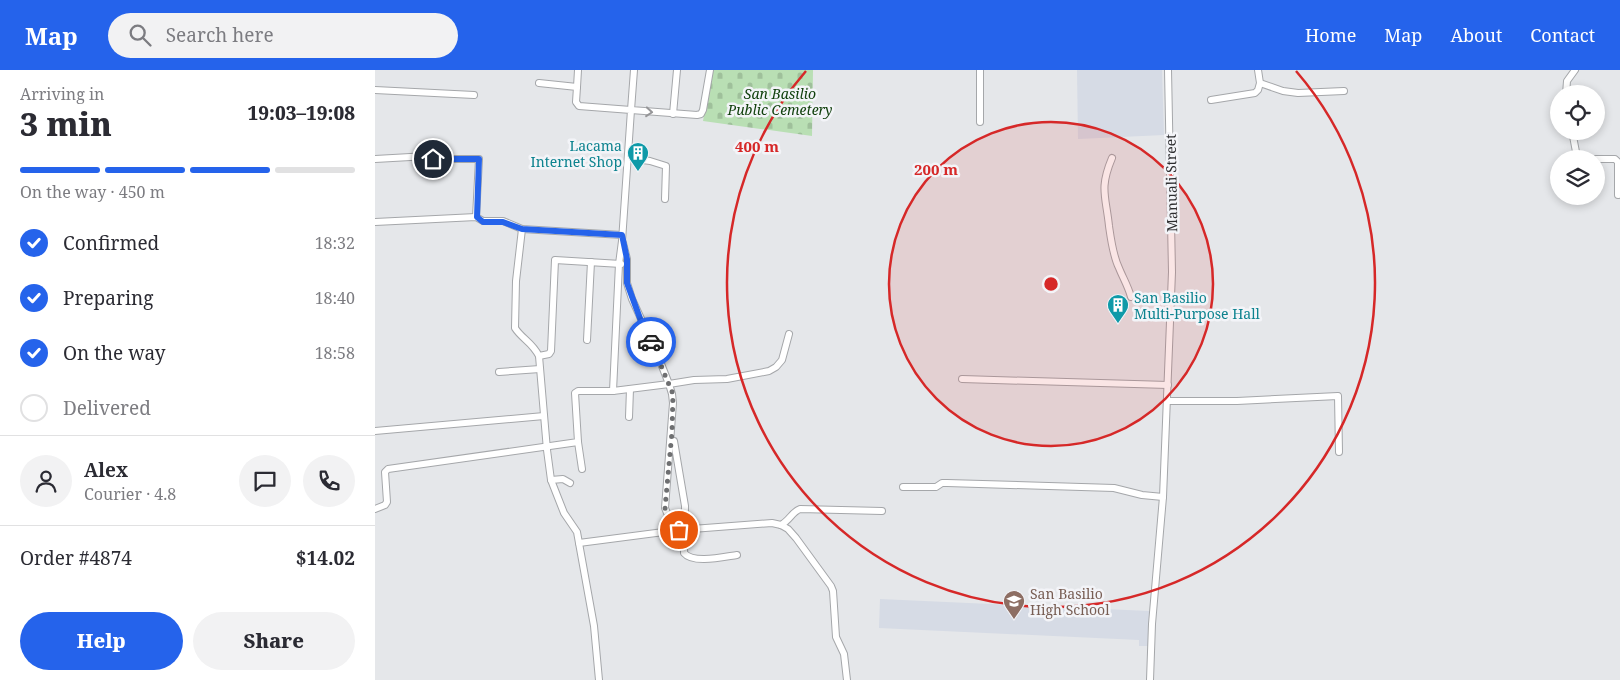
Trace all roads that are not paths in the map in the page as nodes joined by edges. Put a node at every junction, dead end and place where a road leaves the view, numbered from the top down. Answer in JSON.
{"nodes":[{"id":1,"x":578,"y":70,"type":"edge"},
{"id":2,"x":635,"y":70,"type":"edge"},
{"id":3,"x":677,"y":70,"type":"edge"},
{"id":4,"x":710,"y":70,"type":"edge"},
{"id":5,"x":979,"y":70,"type":"edge"},
{"id":6,"x":1168,"y":70,"type":"edge"},
{"id":7,"x":1258,"y":70,"type":"edge"},
{"id":8,"x":1575,"y":70,"type":"edge"},
{"id":9,"x":539,"y":83,"type":"dead end"},
{"id":10,"x":1260,"y":83,"type":"junction"},
{"id":11,"x":1567,"y":85,"type":"edge"},
{"id":12,"x":577,"y":87,"type":"junction"},
{"id":13,"x":375,"y":90,"type":"edge"},
{"id":14,"x":1344,"y":91,"type":"dead end"},
{"id":15,"x":475,"y":95,"type":"dead end"},
{"id":16,"x":1211,"y":100,"type":"dead end"},
{"id":17,"x":631,"y":110,"type":"junction"},
{"id":18,"x":673,"y":114,"type":"junction"},
{"id":19,"x":980,"y":122,"type":"dead end"},
{"id":20,"x":628,"y":158,"type":"junction"},
{"id":21,"x":1111,"y":158,"type":"dead end"},
{"id":22,"x":375,"y":159,"type":"edge"},
{"id":23,"x":1605,"y":159,"type":"edge"},
{"id":24,"x":1618,"y":195,"type":"dead end"},
{"id":25,"x":665,"y":199,"type":"dead end"},
{"id":26,"x":477,"y":217,"type":"junction"},
{"id":27,"x":375,"y":222,"type":"edge"},
{"id":28,"x":522,"y":229,"type":"junction"},
{"id":29,"x":622,"y":238,"type":"junction"},
{"id":30,"x":591,"y":262,"type":"junction"},
{"id":31,"x":619,"y":264,"type":"junction"},
{"id":32,"x":626,"y":265,"type":"junction"},
{"id":33,"x":1131,"y":297,"type":"dead end"},
{"id":34,"x":789,"y":334,"type":"dead end"},
{"id":35,"x":587,"y":340,"type":"dead end"},
{"id":36,"x":539,"y":356,"type":"junction"},
{"id":37,"x":540,"y":369,"type":"junction"},
{"id":38,"x":499,"y":372,"type":"dead end"},
{"id":39,"x":962,"y":379,"type":"dead end"},
{"id":40,"x":669,"y":384,"type":"junction"},
{"id":41,"x":1168,"y":385,"type":"junction"},
{"id":42,"x":630,"y":389,"type":"junction"},
{"id":43,"x":613,"y":391,"type":"junction"},
{"id":44,"x":1167,"y":401,"type":"junction"},
{"id":45,"x":544,"y":416,"type":"junction"},
{"id":46,"x":629,"y":417,"type":"dead end"},
{"id":47,"x":375,"y":431,"type":"edge"},
{"id":48,"x":672,"y":432,"type":"junction"},
{"id":49,"x":578,"y":442,"type":"junction"},
{"id":50,"x":546,"y":448,"type":"junction"},
{"id":51,"x":1339,"y":452,"type":"dead end"},
{"id":52,"x":582,"y":469,"type":"dead end"},
{"id":53,"x":551,"y":480,"type":"junction"},
{"id":54,"x":570,"y":483,"type":"dead end"},
{"id":55,"x":903,"y":487,"type":"dead end"},
{"id":56,"x":1163,"y":497,"type":"junction"},
{"id":57,"x":375,"y":508,"type":"edge"},
{"id":58,"x":882,"y":511,"type":"dead end"},
{"id":59,"x":781,"y":525,"type":"junction"},
{"id":60,"x":681,"y":530,"type":"junction"},
{"id":61,"x":579,"y":543,"type":"junction"},
{"id":62,"x":737,"y":555,"type":"dead end"},
{"id":63,"x":599,"y":680,"type":"edge"},
{"id":64,"x":847,"y":680,"type":"edge"},
{"id":65,"x":1150,"y":680,"type":"edge"}],
"edges":[{"from":1,"to":12,"type":"street"},
{"from":2,"to":17,"type":"street"},
{"from":3,"to":18,"type":"street"},
{"from":4,"to":18,"type":"street"},
{"from":5,"to":19,"type":"street"},
{"from":6,"to":41,"type":"street","name":"Manuali Street"},
{"from":7,"to":10,"type":"street"},
{"from":8,"to":11,"type":"street"},
{"from":9,"to":12,"type":"street"},
{"from":10,"to":14,"type":"street"},
{"from":10,"to":16,"type":"street"},
{"from":12,"to":17,"type":"street"},
{"from":13,"to":15,"type":"street"},
{"from":17,"to":18,"type":"street","one_way":true},
{"from":17,"to":20,"type":"street"},
{"from":20,"to":25,"type":"street"},
{"from":20,"to":29,"type":"street"},
{"from":21,"to":33,"type":"street"},
{"from":22,"to":26,"type":"street"},
{"from":23,"to":24,"type":"street"},
{"from":26,"to":27,"type":"street"},
{"from":26,"to":28,"type":"street"},
{"from":28,"to":29,"type":"street"},
{"from":28,"to":36,"type":"street"},
{"from":29,"to":31,"type":"street"},
{"from":29,"to":32,"type":"street"},
{"from":30,"to":31,"type":"street"},
{"from":30,"to":35,"type":"street"},
{"from":30,"to":36,"type":"street"},
{"from":31,"to":32,"type":"street"},
{"from":31,"to":43,"type":"street"},
{"from":32,"to":40,"type":"street"},
{"from":34,"to":40,"type":"street"},
{"from":36,"to":37,"type":"street"},
{"from":37,"to":38,"type":"street"},
{"from":37,"to":45,"type":"street"},
{"from":39,"to":41,"type":"street"},
{"from":40,"to":42,"type":"street"},
{"from":40,"to":48,"type":"street"},
{"from":41,"to":44,"type":"street","name":"Manuali Street"},
{"from":42,"to":43,"type":"street"},
{"from":42,"to":46,"type":"street"},
{"from":43,"to":49,"type":"street"},
{"from":44,"to":51,"type":"street"},
{"from":44,"to":56,"type":"street","name":"Manuali Street"},
{"from":45,"to":47,"type":"street"},
{"from":45,"to":50,"type":"street"},
{"from":48,"to":60,"type":"street"},
{"from":48,"to":60,"type":"street"},
{"from":49,"to":50,"type":"street"},
{"from":49,"to":52,"type":"street"},
{"from":50,"to":53,"type":"street"},
{"from":50,"to":57,"type":"street"},
{"from":53,"to":54,"type":"street"},
{"from":53,"to":61,"type":"street"},
{"from":55,"to":56,"type":"street"},
{"from":56,"to":65,"type":"street","name":"Manuali Street"},
{"from":58,"to":59,"type":"street"},
{"from":59,"to":60,"type":"street"},
{"from":59,"to":64,"type":"street"},
{"from":60,"to":61,"type":"street"},
{"from":60,"to":62,"type":"street"},
{"from":61,"to":63,"type":"street"}]}
